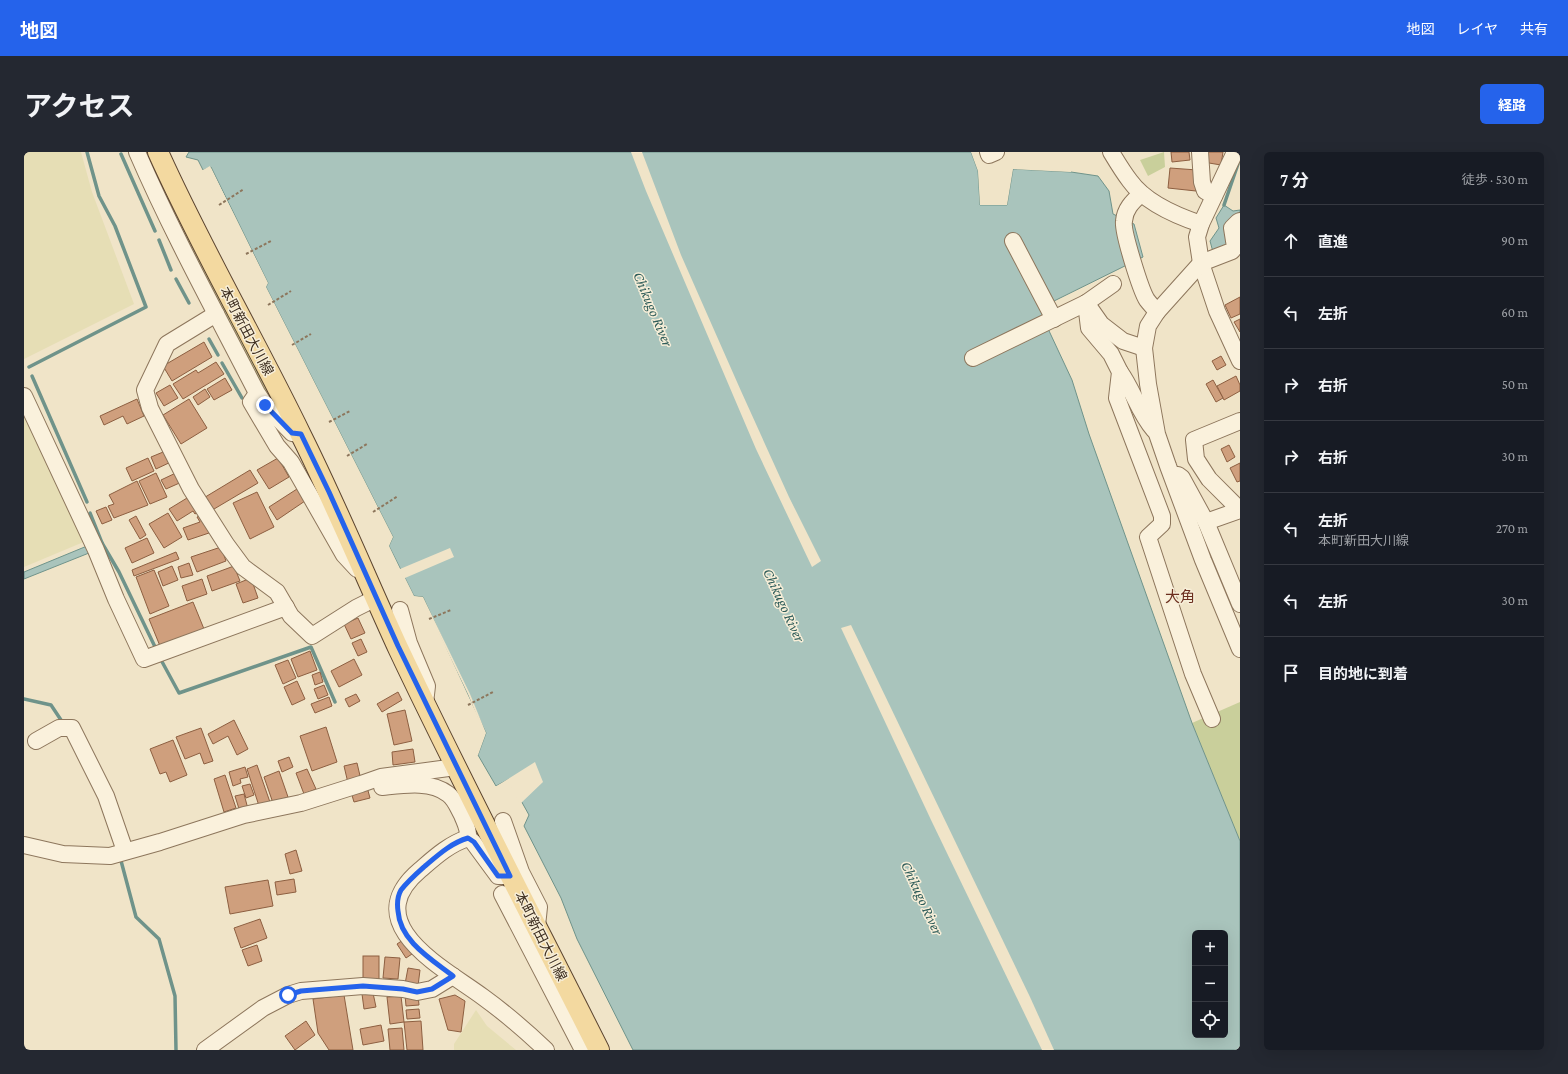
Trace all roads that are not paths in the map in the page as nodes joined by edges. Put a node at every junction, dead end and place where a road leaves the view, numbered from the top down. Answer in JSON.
{"nodes":[{"id":1,"x":137,"y":152,"type":"edge"},
{"id":2,"x":158,"y":152,"type":"edge"},
{"id":3,"x":988,"y":152,"type":"edge"},
{"id":4,"x":996,"y":152,"type":"edge"},
{"id":5,"x":1111,"y":152,"type":"edge"},
{"id":6,"x":1200,"y":152,"type":"edge"},
{"id":7,"x":1235,"y":152,"type":"edge"},
{"id":8,"x":1141,"y":194,"type":"junction"},
{"id":9,"x":1214,"y":196,"type":"junction"},
{"id":10,"x":1240,"y":221,"type":"edge"},
{"id":11,"x":1201,"y":224,"type":"junction"},
{"id":12,"x":1013,"y":241,"type":"dead end"},
{"id":13,"x":1200,"y":263,"type":"junction"},
{"id":14,"x":1113,"y":284,"type":"dead end"},
{"id":15,"x":1086,"y":303,"type":"junction"},
{"id":16,"x":1157,"y":312,"type":"junction"},
{"id":17,"x":216,"y":314,"type":"junction"},
{"id":18,"x":1054,"y":319,"type":"junction"},
{"id":19,"x":1144,"y":348,"type":"junction"},
{"id":20,"x":973,"y":358,"type":"dead end"},
{"id":21,"x":1240,"y":361,"type":"edge"},
{"id":22,"x":1120,"y":372,"type":"junction"},
{"id":23,"x":257,"y":393,"type":"junction"},
{"id":24,"x":24,"y":396,"type":"edge"},
{"id":25,"x":1240,"y":421,"type":"edge"},
{"id":26,"x":301,"y":434,"type":"junction"},
{"id":27,"x":1157,"y":434,"type":"junction"},
{"id":28,"x":1168,"y":466,"type":"junction"},
{"id":29,"x":1206,"y":522,"type":"junction"},
{"id":30,"x":363,"y":567,"type":"junction"},
{"id":31,"x":376,"y":598,"type":"junction"},
{"id":32,"x":1240,"y":604,"type":"edge"},
{"id":33,"x":286,"y":607,"type":"junction"},
{"id":34,"x":400,"y":610,"type":"dead end"},
{"id":35,"x":1240,"y":649,"type":"edge"},
{"id":36,"x":425,"y":704,"type":"junction"},
{"id":37,"x":1212,"y":718,"type":"dead end"},
{"id":38,"x":36,"y":741,"type":"dead end"},
{"id":39,"x":456,"y":768,"type":"junction"},
{"id":40,"x":370,"y":781,"type":"junction"},
{"id":41,"x":503,"y":821,"type":"dead end"},
{"id":42,"x":468,"y":838,"type":"junction"},
{"id":43,"x":24,"y":845,"type":"edge"},
{"id":44,"x":120,"y":852,"type":"junction"},
{"id":45,"x":510,"y":876,"type":"junction"},
{"id":46,"x":502,"y":894,"type":"dead end"},
{"id":47,"x":537,"y":926,"type":"junction"},
{"id":48,"x":453,"y":976,"type":"junction"},
{"id":49,"x":205,"y":1050,"type":"edge"},
{"id":50,"x":546,"y":1050,"type":"edge"},
{"id":51,"x":583,"y":1050,"type":"edge"},
{"id":52,"x":599,"y":1050,"type":"edge"}],
"edges":[{"from":1,"to":17,"type":"street"},
{"from":2,"to":26,"type":"main road","name":"本町新田大川線"},
{"from":3,"to":4,"type":"street"},
{"from":5,"to":8,"type":"street"},
{"from":6,"to":9,"type":"street"},
{"from":7,"to":9,"type":"street"},
{"from":8,"to":11,"type":"street"},
{"from":8,"to":16,"type":"street"},
{"from":9,"to":11,"type":"street"},
{"from":10,"to":13,"type":"street"},
{"from":11,"to":13,"type":"street"},
{"from":12,"to":18,"type":"street"},
{"from":13,"to":16,"type":"street"},
{"from":13,"to":21,"type":"street"},
{"from":14,"to":15,"type":"street"},
{"from":15,"to":18,"type":"street"},
{"from":15,"to":19,"type":"street"},
{"from":15,"to":22,"type":"street"},
{"from":16,"to":19,"type":"street"},
{"from":17,"to":23,"type":"street"},
{"from":17,"to":33,"type":"street"},
{"from":18,"to":20,"type":"street"},
{"from":19,"to":27,"type":"street"},
{"from":22,"to":27,"type":"street"},
{"from":22,"to":37,"type":"street"},
{"from":23,"to":26,"type":"street"},
{"from":23,"to":30,"type":"street"},
{"from":24,"to":33,"type":"street"},
{"from":25,"to":29,"type":"street"},
{"from":26,"to":30,"type":"main road","name":"本町新田大川線"},
{"from":27,"to":28,"type":"street"},
{"from":28,"to":29,"type":"street"},
{"from":28,"to":35,"type":"street"},
{"from":29,"to":32,"type":"street"},
{"from":30,"to":31,"type":"main road","name":"本町新田大川線"},
{"from":31,"to":33,"type":"street"},
{"from":31,"to":36,"type":"main road","name":"本町新田大川線"},
{"from":34,"to":36,"type":"street"},
{"from":36,"to":39,"type":"main road","name":"本町新田大川線"},
{"from":38,"to":44,"type":"street"},
{"from":39,"to":40,"type":"street"},
{"from":39,"to":45,"type":"main road","name":"本町新田大川線"},
{"from":40,"to":42,"type":"street"},
{"from":40,"to":44,"type":"street"},
{"from":41,"to":47,"type":"street"},
{"from":42,"to":45,"type":"street"},
{"from":42,"to":48,"type":"street"},
{"from":43,"to":44,"type":"street"},
{"from":45,"to":47,"type":"main road","name":"本町新田大川線"},
{"from":46,"to":51,"type":"street"},
{"from":47,"to":52,"type":"main road","name":"本町新田大川線"},
{"from":48,"to":49,"type":"street"},
{"from":48,"to":50,"type":"street"}]}
